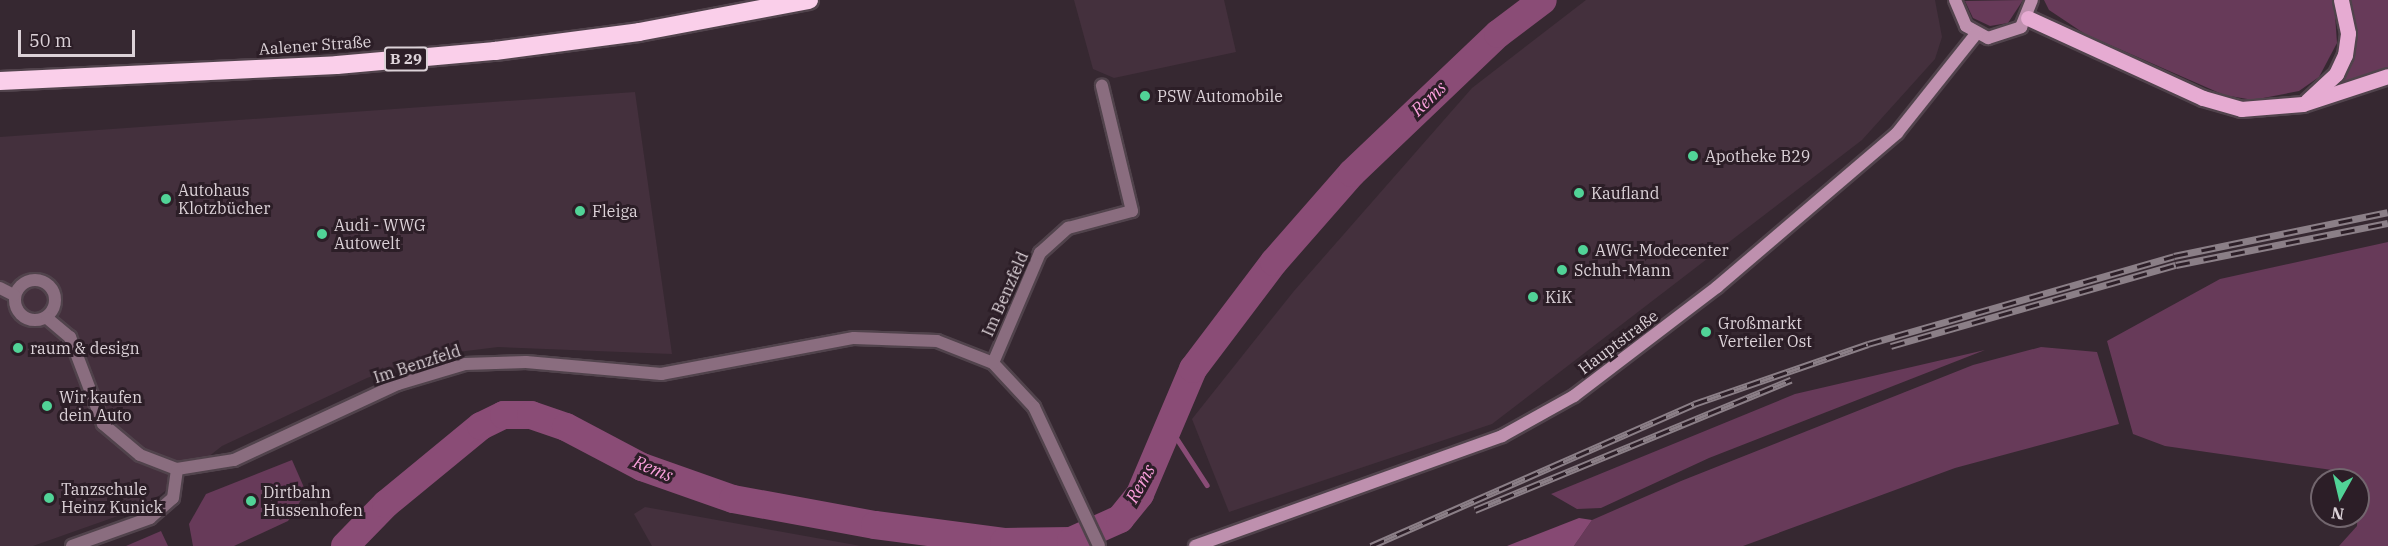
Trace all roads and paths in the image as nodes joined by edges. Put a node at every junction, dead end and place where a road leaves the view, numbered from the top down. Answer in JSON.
{"nodes":[{"id":1,"x":809,"y":0,"type":"edge"},
{"id":2,"x":1955,"y":0,"type":"edge"},
{"id":3,"x":2032,"y":0,"type":"edge"},
{"id":4,"x":2341,"y":0,"type":"edge"},
{"id":5,"x":2028,"y":18,"type":"junction"},
{"id":6,"x":1976,"y":34,"type":"junction"},
{"id":7,"x":2388,"y":76,"type":"edge"},
{"id":8,"x":0,"y":81,"type":"edge"},
{"id":9,"x":1102,"y":86,"type":"dead end"},
{"id":10,"x":2303,"y":104,"type":"junction"},
{"id":11,"x":0,"y":288,"type":"edge"},
{"id":12,"x":14,"y":295,"type":"junction"},
{"id":13,"x":47,"y":318,"type":"junction"},
{"id":14,"x":993,"y":363,"type":"junction"},
{"id":15,"x":177,"y":469,"type":"junction"},
{"id":16,"x":1099,"y":545,"type":"edge"},
{"id":17,"x":72,"y":546,"type":"edge"},
{"id":18,"x":1195,"y":546,"type":"edge"}],
"edges":[{"from":1,"to":8,"type":"highway","name":"Aalener Straße","number":"B 29"},
{"from":2,"to":6,"type":"street"},
{"from":3,"to":5,"type":"street"},
{"from":4,"to":10,"type":"main road"},
{"from":5,"to":6,"type":"street"},
{"from":5,"to":10,"type":"main road"},
{"from":6,"to":18,"type":"street","name":"Hauptstraße"},
{"from":7,"to":10,"type":"main road"},
{"from":9,"to":14,"type":"street","name":"Im Benzfeld"},
{"from":11,"to":12,"type":"street"},
{"from":12,"to":13,"type":"street","name":"Im Benzfeld"},
{"from":12,"to":13,"type":"street"},
{"from":13,"to":15,"type":"street","name":"Im Benzfeld"},
{"from":14,"to":15,"type":"street","name":"Im Benzfeld"},
{"from":14,"to":16,"type":"street","name":"Im Benzfeld"},
{"from":15,"to":17,"type":"street"}]}
